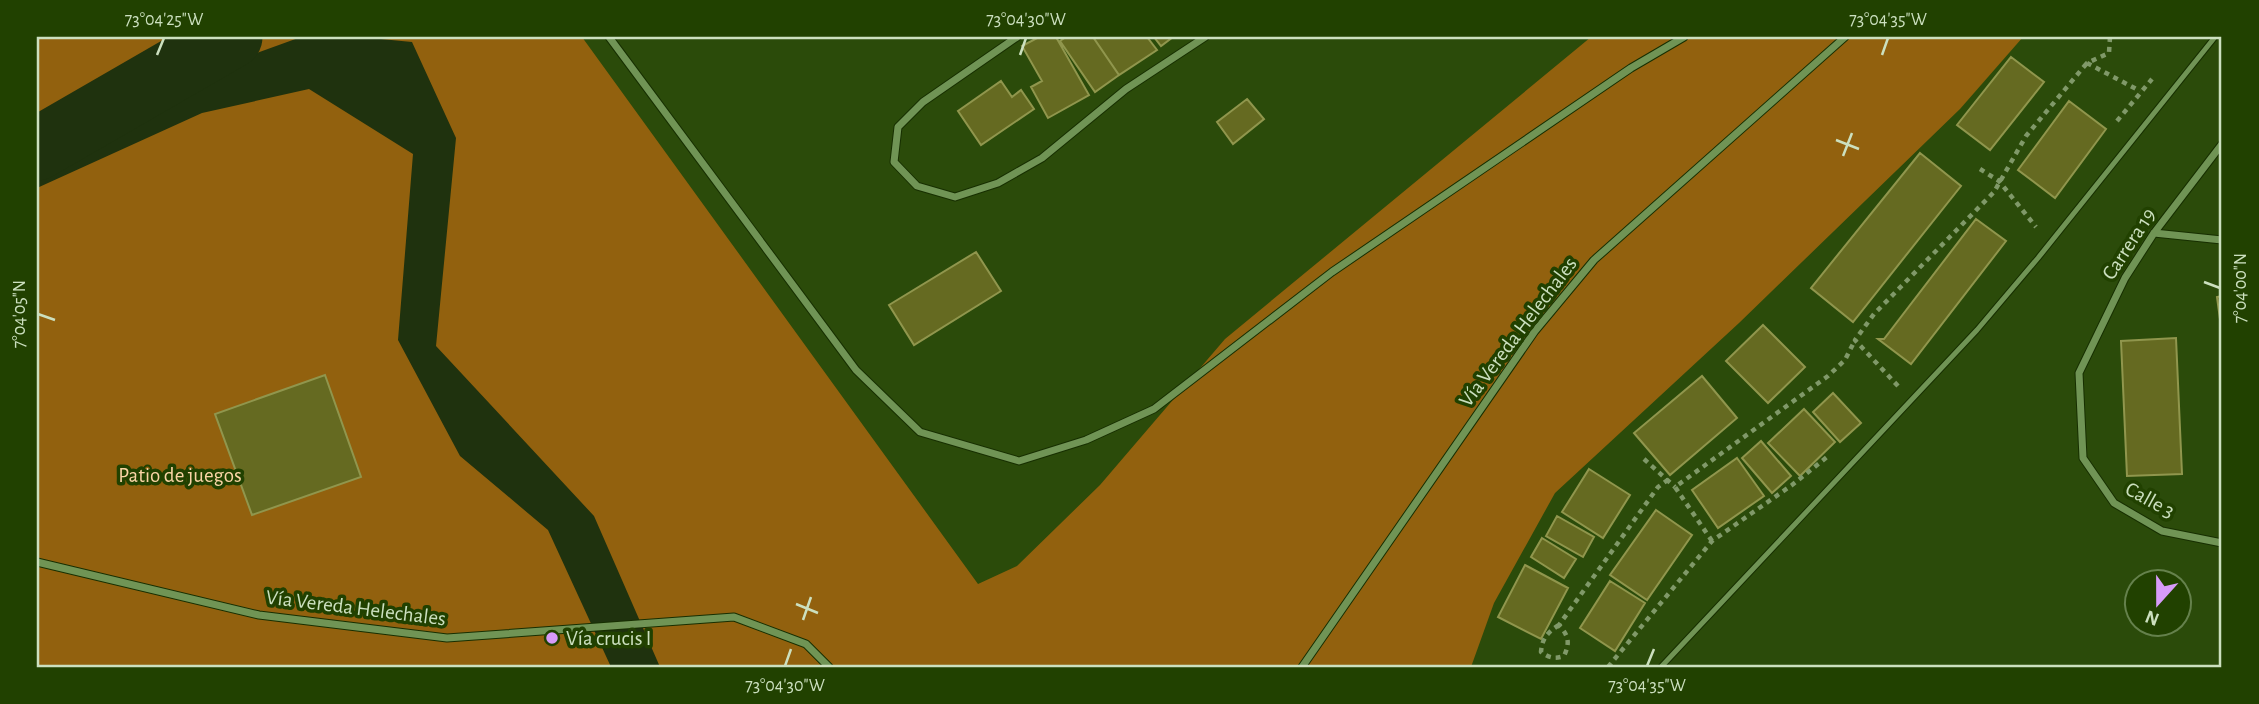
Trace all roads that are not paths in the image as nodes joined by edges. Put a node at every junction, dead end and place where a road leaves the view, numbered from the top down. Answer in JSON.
{"nodes":[{"id":1,"x":609,"y":37,"type":"edge"},
{"id":2,"x":1017,"y":37,"type":"edge"},
{"id":3,"x":1205,"y":37,"type":"edge"},
{"id":4,"x":1684,"y":37,"type":"edge"},
{"id":5,"x":1845,"y":37,"type":"edge"},
{"id":6,"x":2215,"y":37,"type":"edge"},
{"id":7,"x":2222,"y":144,"type":"edge"},
{"id":8,"x":2154,"y":233,"type":"junction"},
{"id":9,"x":2222,"y":240,"type":"edge"},
{"id":10,"x":2080,"y":373,"type":"joint"},
{"id":11,"x":2222,"y":543,"type":"edge"},
{"id":12,"x":37,"y":562,"type":"edge"},
{"id":13,"x":829,"y":667,"type":"edge"},
{"id":14,"x":1302,"y":667,"type":"edge"},
{"id":15,"x":1661,"y":667,"type":"edge"}],
"edges":[{"from":1,"to":4,"type":"street"},
{"from":2,"to":3,"type":"street"},
{"from":5,"to":14,"type":"street","name":"Vía Vereda Helechales"},
{"from":6,"to":15,"type":"lane"},
{"from":7,"to":8,"type":"street","name":"Carrera 19"},
{"from":8,"to":9,"type":"street"},
{"from":8,"to":10,"type":"street","name":"Carrera 19"},
{"from":10,"to":11,"type":"street","name":"Calle 3"},
{"from":12,"to":13,"type":"street","name":"Vía Vereda Helechales"}]}
